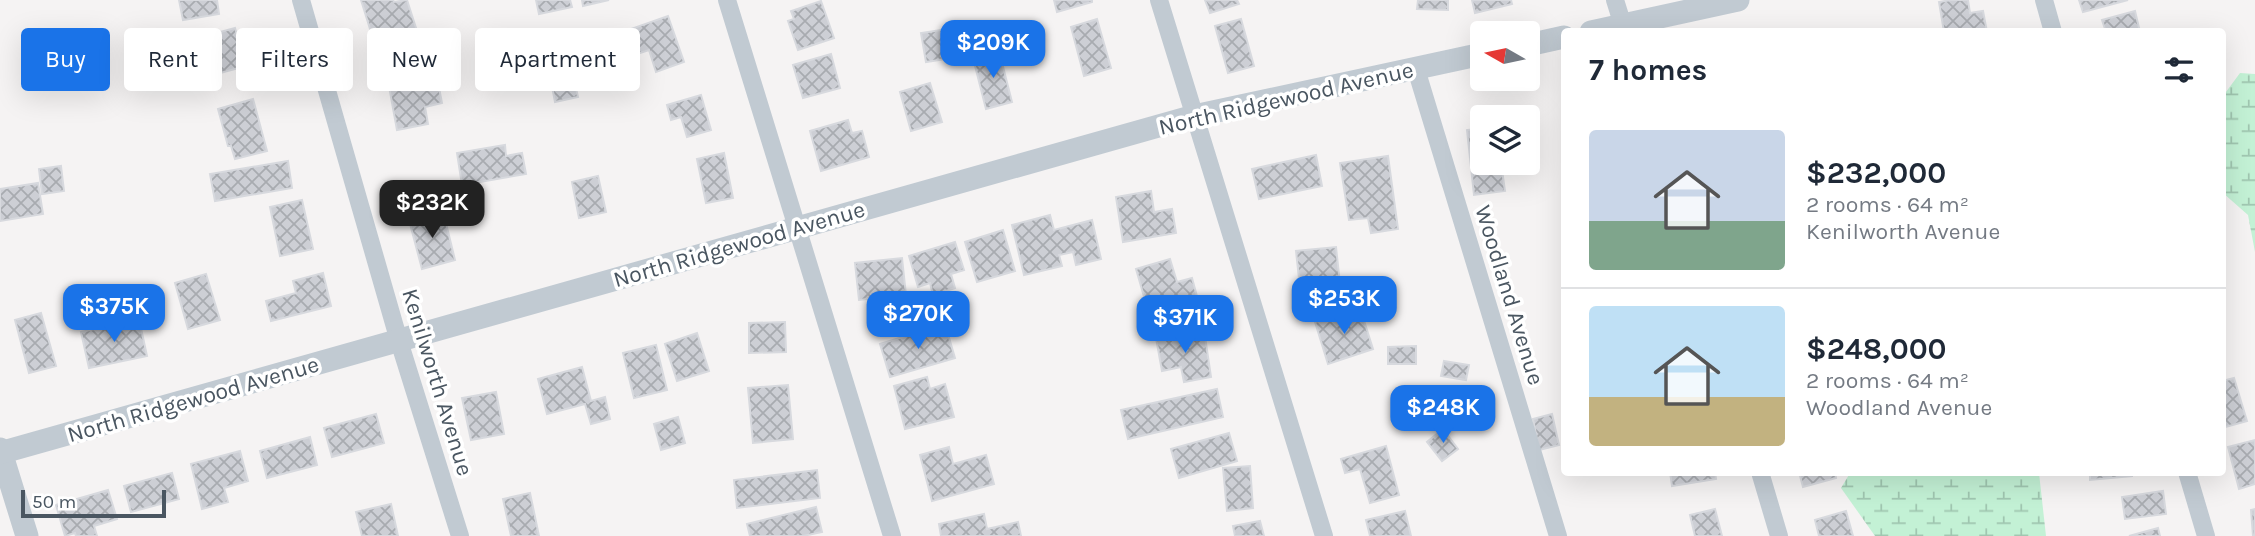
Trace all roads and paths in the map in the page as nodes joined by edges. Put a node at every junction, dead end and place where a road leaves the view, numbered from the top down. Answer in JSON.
{"nodes":[{"id":1,"x":301,"y":0,"type":"edge"},
{"id":2,"x":727,"y":0,"type":"edge"},
{"id":3,"x":1159,"y":0,"type":"edge"},
{"id":4,"x":1615,"y":0,"type":"edge"},
{"id":5,"x":1738,"y":0,"type":"edge"},
{"id":6,"x":2044,"y":0,"type":"edge"},
{"id":7,"x":1624,"y":28,"type":"edge"},
{"id":8,"x":2052,"y":28,"type":"edge"},
{"id":9,"x":1561,"y":38,"type":"edge"},
{"id":10,"x":1540,"y":42,"type":"edge"},
{"id":11,"x":1470,"y":57,"type":"edge"},
{"id":12,"x":1416,"y":69,"type":"junction"},
{"id":13,"x":1194,"y":116,"type":"junction"},
{"id":14,"x":797,"y":228,"type":"junction"},
{"id":15,"x":399,"y":341,"type":"junction"},
{"id":16,"x":0,"y":451,"type":"edge"},
{"id":17,"x":1761,"y":476,"type":"edge"},
{"id":18,"x":2188,"y":476,"type":"edge"},
{"id":19,"x":27,"y":536,"type":"edge"},
{"id":20,"x":460,"y":536,"type":"edge"},
{"id":21,"x":892,"y":536,"type":"edge"},
{"id":22,"x":1324,"y":536,"type":"edge"},
{"id":23,"x":1558,"y":536,"type":"edge"},
{"id":24,"x":1779,"y":536,"type":"edge"},
{"id":25,"x":2206,"y":536,"type":"edge"}],
"edges":[{"from":1,"to":15,"type":"street","name":"Kenilworth Avenue"},
{"from":2,"to":14,"type":"street"},
{"from":3,"to":13,"type":"street"},
{"from":4,"to":7,"type":"street"},
{"from":5,"to":7,"type":"street"},
{"from":6,"to":8,"type":"street"},
{"from":9,"to":10,"type":"street"},
{"from":11,"to":12,"type":"street","name":"North Ridgewood Avenue"},
{"from":12,"to":13,"type":"street","name":"North Ridgewood Avenue"},
{"from":12,"to":23,"type":"street","name":"Woodland Avenue"},
{"from":13,"to":14,"type":"street","name":"North Ridgewood Avenue"},
{"from":13,"to":22,"type":"street"},
{"from":14,"to":15,"type":"street","name":"North Ridgewood Avenue"},
{"from":14,"to":21,"type":"street"},
{"from":15,"to":16,"type":"street","name":"North Ridgewood Avenue"},
{"from":15,"to":20,"type":"street","name":"Kenilworth Avenue"},
{"from":16,"to":19,"type":"street"},
{"from":17,"to":24,"type":"street"},
{"from":18,"to":25,"type":"street"}]}
